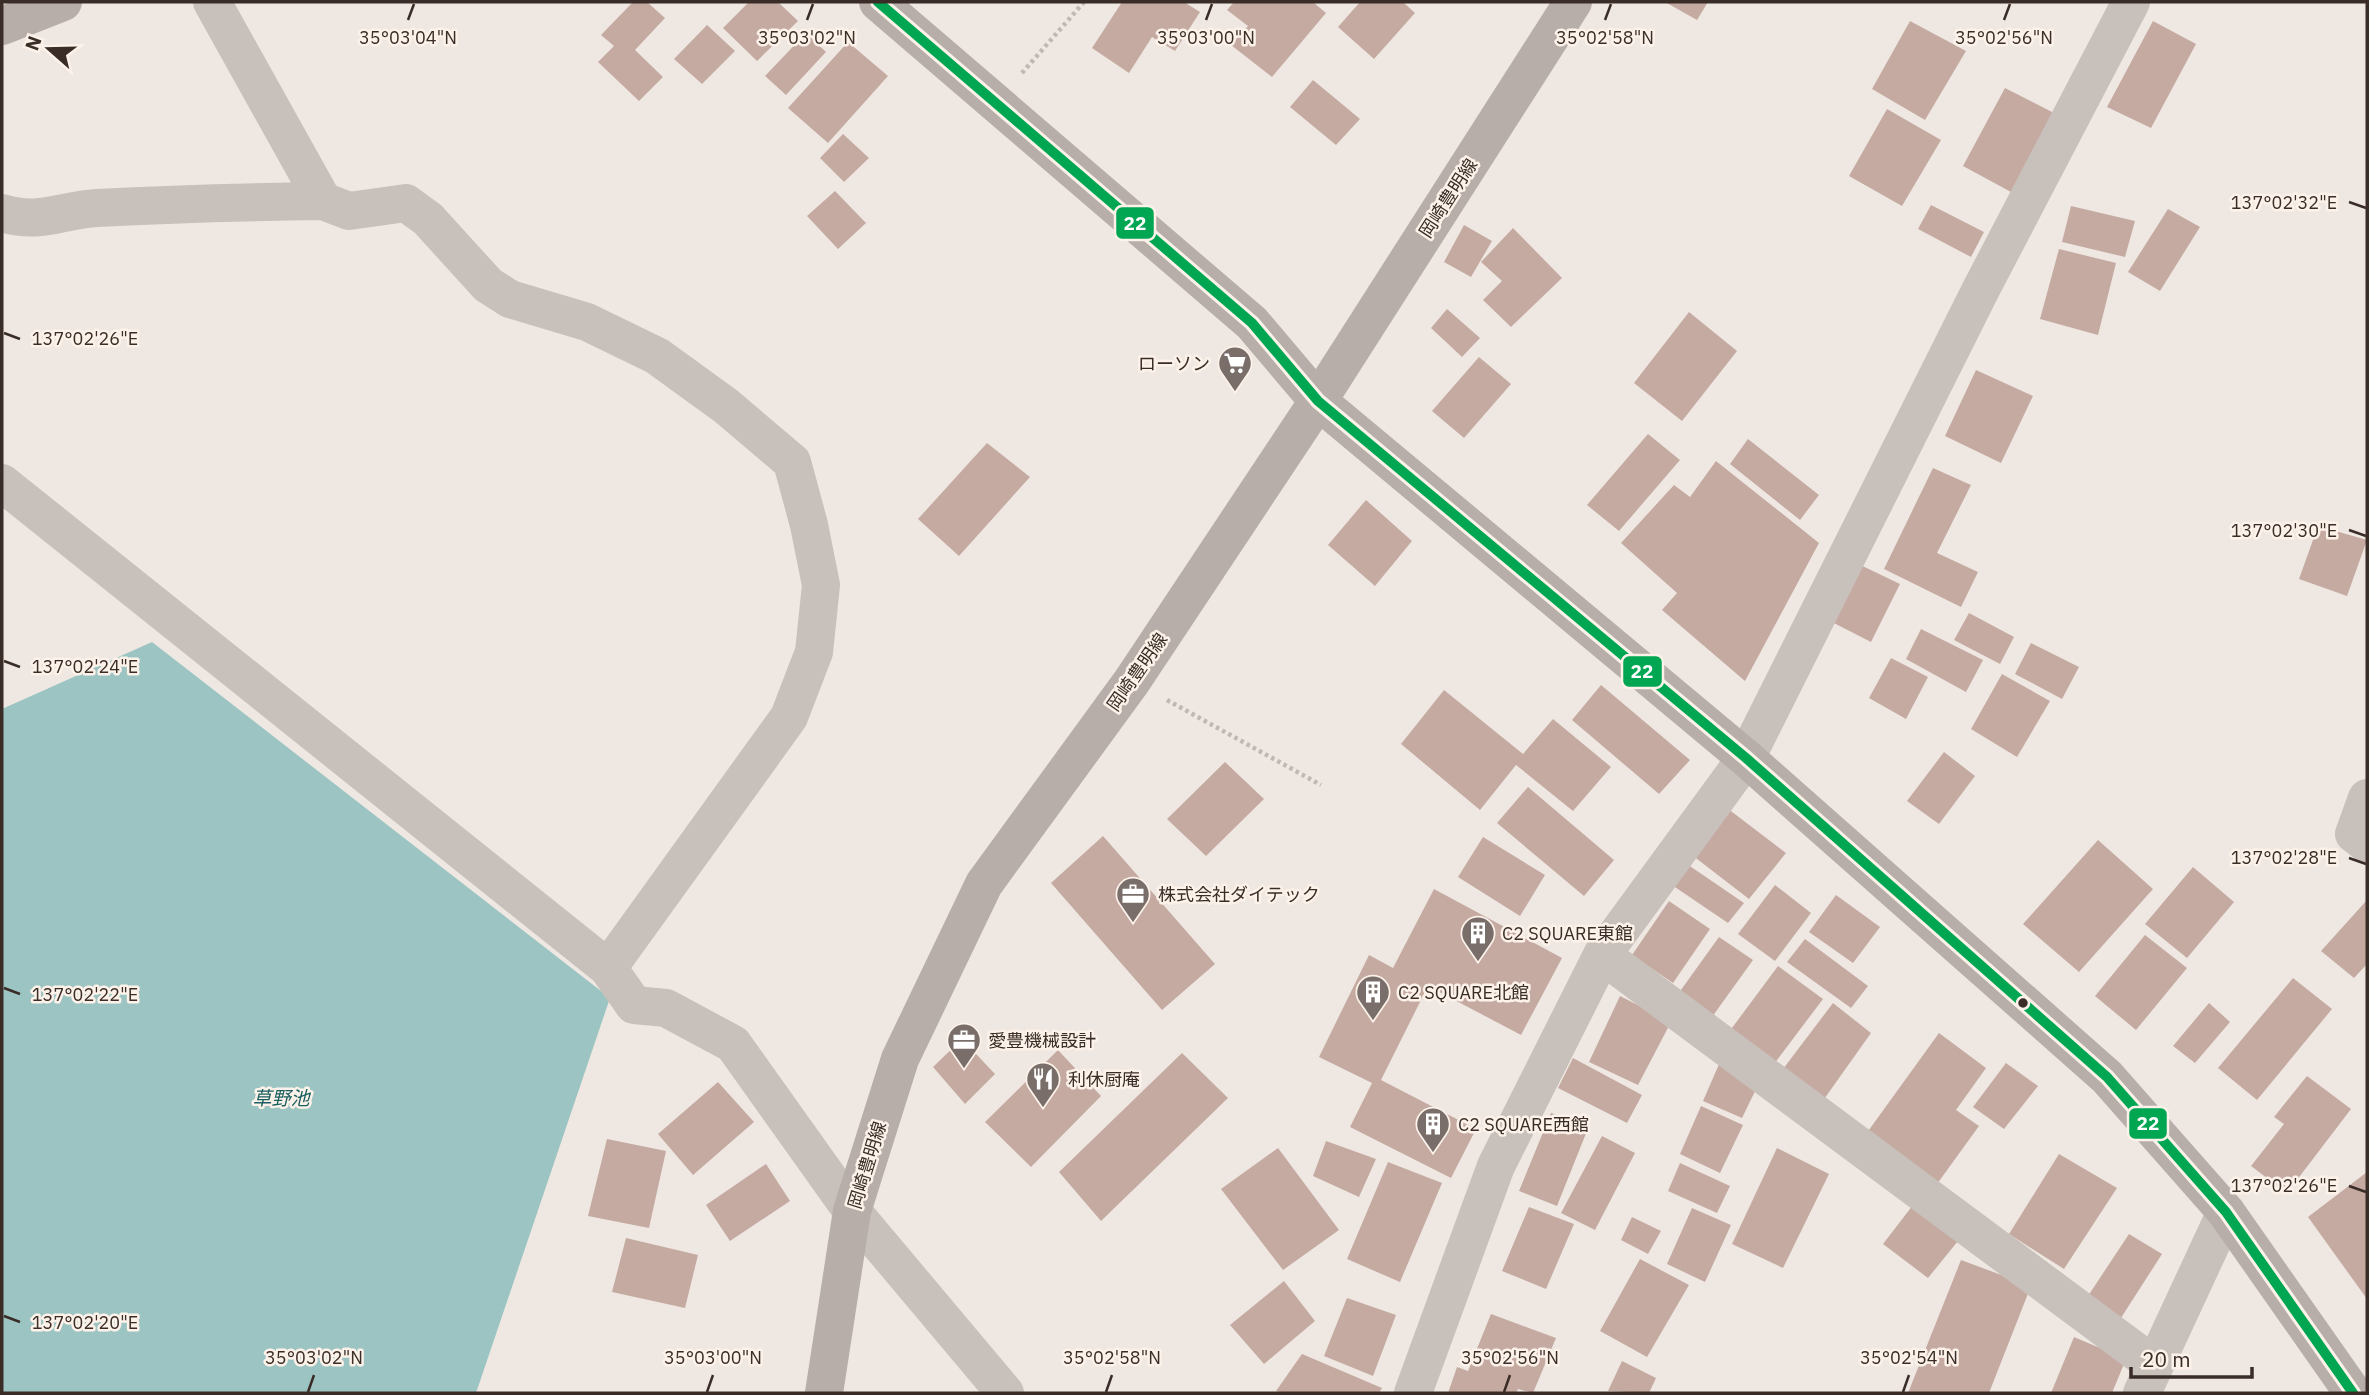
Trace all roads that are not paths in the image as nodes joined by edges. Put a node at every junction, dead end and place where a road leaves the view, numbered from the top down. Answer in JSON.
{"nodes":[{"id":1,"x":63,"y":2,"type":"edge"},
{"id":2,"x":212,"y":2,"type":"edge"},
{"id":3,"x":878,"y":2,"type":"edge"},
{"id":4,"x":1573,"y":2,"type":"edge"},
{"id":5,"x":2131,"y":2,"type":"edge"},
{"id":6,"x":2,"y":26,"type":"edge"},
{"id":7,"x":323,"y":201,"type":"junction"},
{"id":8,"x":2,"y":213,"type":"edge"},
{"id":9,"x":1318,"y":401,"type":"junction"},
{"id":10,"x":2,"y":483,"type":"edge"},
{"id":11,"x":1746,"y":758,"type":"junction"},
{"id":12,"x":2367,"y":797,"type":"edge"},
{"id":13,"x":2367,"y":844,"type":"edge"},
{"id":14,"x":1602,"y":956,"type":"junction"},
{"id":15,"x":608,"y":968,"type":"junction"},
{"id":16,"x":852,"y":1211,"type":"junction"},
{"id":17,"x":2226,"y":1212,"type":"junction"},
{"id":18,"x":2148,"y":1379,"type":"edge"},
{"id":19,"x":824,"y":1393,"type":"edge"},
{"id":20,"x":1006,"y":1393,"type":"edge"},
{"id":21,"x":1413,"y":1393,"type":"edge"},
{"id":22,"x":2353,"y":1393,"type":"edge"}],
"edges":[{"from":1,"to":6,"type":"main road"},
{"from":2,"to":7,"type":"street"},
{"from":3,"to":9,"type":"main road"},
{"from":4,"to":9,"type":"main road","name":"岡崎豊明線"},
{"from":5,"to":11,"type":"street"},
{"from":7,"to":8,"type":"street"},
{"from":7,"to":15,"type":"street"},
{"from":9,"to":11,"type":"main road"},
{"from":9,"to":16,"type":"main road","name":"岡崎豊明線"},
{"from":10,"to":15,"type":"street"},
{"from":11,"to":14,"type":"street"},
{"from":11,"to":17,"type":"main road"},
{"from":12,"to":13,"type":"street"},
{"from":14,"to":18,"type":"street"},
{"from":14,"to":21,"type":"street"},
{"from":15,"to":16,"type":"street"},
{"from":16,"to":19,"type":"main road","name":"岡崎豊明線"},
{"from":16,"to":20,"type":"street"},
{"from":17,"to":18,"type":"street"},
{"from":17,"to":22,"type":"main road"}]}
